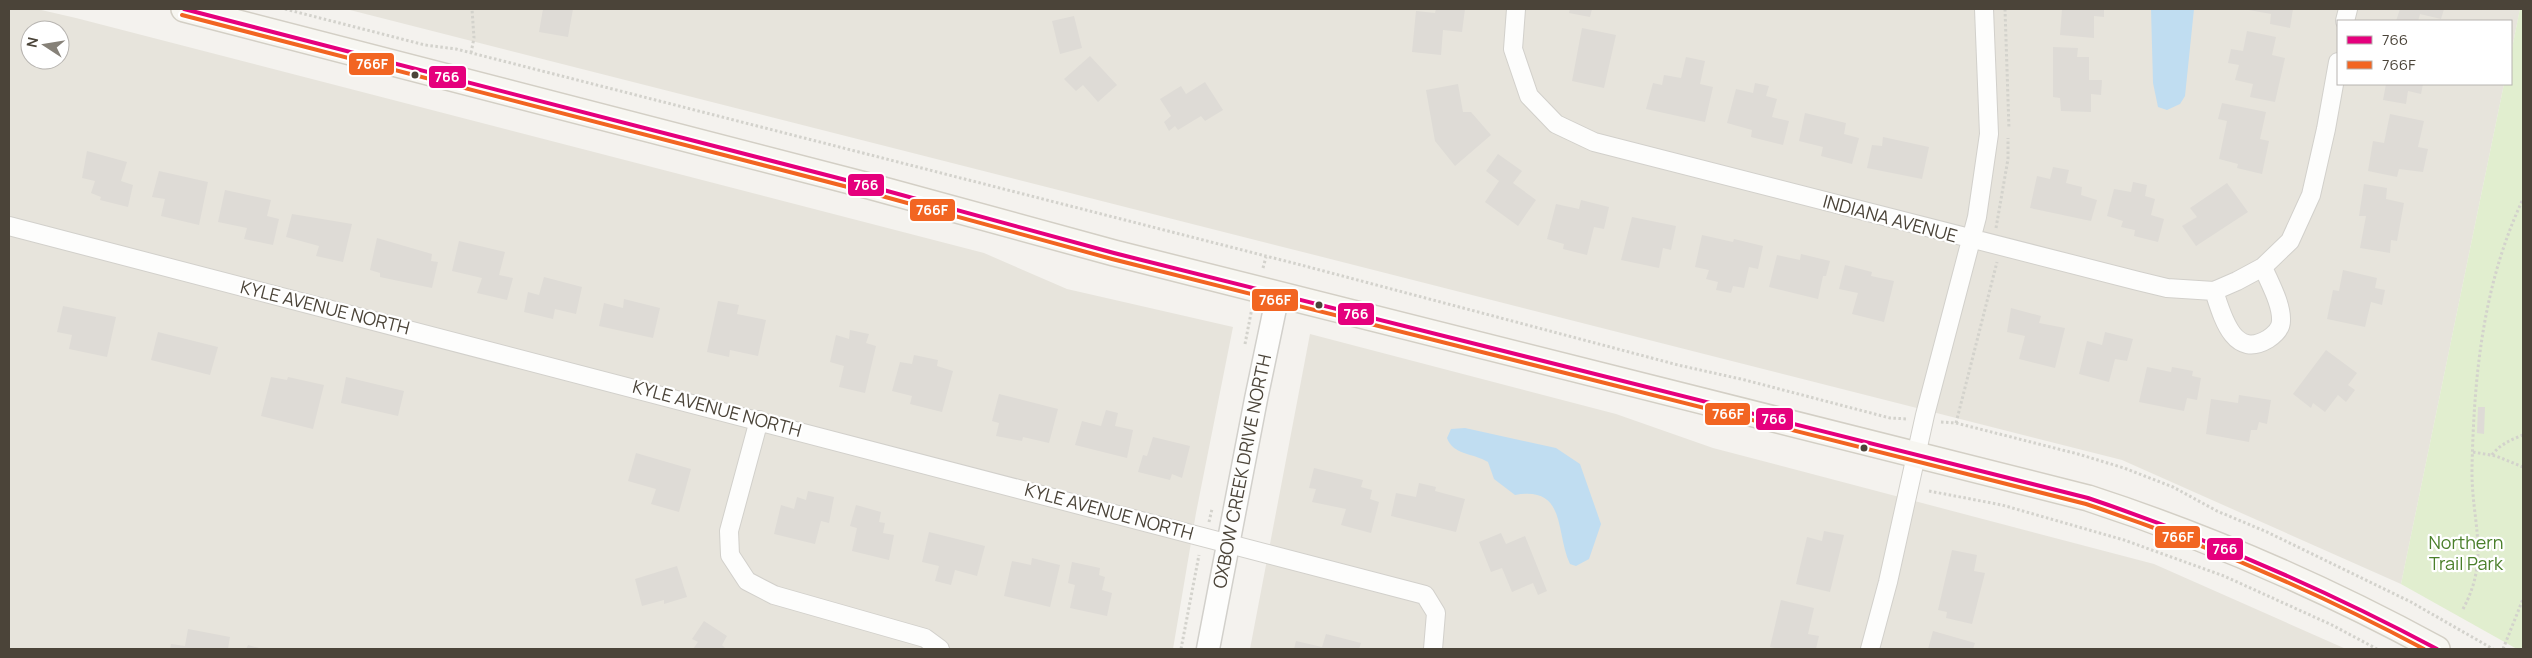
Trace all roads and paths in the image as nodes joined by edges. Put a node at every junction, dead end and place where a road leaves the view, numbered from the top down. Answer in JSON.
{"nodes":[{"id":1,"x":184,"y":9,"type":"edge"},
{"id":2,"x":285,"y":9,"type":"edge"},
{"id":3,"x":472,"y":9,"type":"edge"},
{"id":4,"x":1516,"y":9,"type":"edge"},
{"id":5,"x":1984,"y":9,"type":"edge"},
{"id":6,"x":471,"y":53,"type":"junction"},
{"id":7,"x":2337,"y":68,"type":"edge"},
{"id":8,"x":2523,"y":199,"type":"edge"},
{"id":9,"x":9,"y":226,"type":"edge"},
{"id":10,"x":1970,"y":240,"type":"junction"},
{"id":11,"x":2263,"y":267,"type":"junction"},
{"id":12,"x":2214,"y":291,"type":"junction"},
{"id":13,"x":1278,"y":294,"type":"junction"},
{"id":14,"x":1890,"y":418,"type":"dead end"},
{"id":15,"x":759,"y":420,"type":"junction"},
{"id":16,"x":1956,"y":423,"type":"dead end"},
{"id":17,"x":2523,"y":435,"type":"edge"},
{"id":18,"x":2473,"y":452,"type":"junction"},
{"id":19,"x":2492,"y":455,"type":"junction"},
{"id":20,"x":1917,"y":456,"type":"junction"},
{"id":21,"x":2523,"y":467,"type":"edge"},
{"id":22,"x":1929,"y":491,"type":"dead end"},
{"id":23,"x":1228,"y":544,"type":"junction"},
{"id":24,"x":1198,"y":557,"type":"dead end"},
{"id":25,"x":2523,"y":599,"type":"edge"},
{"id":26,"x":2463,"y":609,"type":"dead end"},
{"id":27,"x":940,"y":649,"type":"edge"},
{"id":28,"x":1181,"y":649,"type":"edge"},
{"id":29,"x":1208,"y":649,"type":"edge"},
{"id":30,"x":1433,"y":649,"type":"edge"},
{"id":31,"x":1870,"y":649,"type":"edge"},
{"id":32,"x":2377,"y":649,"type":"edge"},
{"id":33,"x":2437,"y":649,"type":"edge"},
{"id":34,"x":2493,"y":649,"type":"edge"},
{"id":35,"x":2503,"y":649,"type":"edge"}],
"edges":[{"from":1,"to":13,"type":"main road"},
{"from":2,"to":6,"type":"path"},
{"from":3,"to":6,"type":"path"},
{"from":4,"to":10,"type":"street","name":"INDIANA AVENUE"},
{"from":5,"to":10,"type":"street"},
{"from":6,"to":14,"type":"path"},
{"from":7,"to":11,"type":"street","name":"INDIANA AVENUE"},
{"from":8,"to":18,"type":"path"},
{"from":9,"to":15,"type":"street","name":"KYLE AVENUE NORTH"},
{"from":10,"to":12,"type":"street","name":"INDIANA AVENUE"},
{"from":10,"to":20,"type":"street"},
{"from":11,"to":12,"type":"street","name":"INDIANA AVENUE"},
{"from":11,"to":12,"type":"street"},
{"from":13,"to":20,"type":"main road"},
{"from":13,"to":23,"type":"street","name":"OXBOW CREEK DRIVE NORTH"},
{"from":15,"to":23,"type":"street","name":"KYLE AVENUE NORTH"},
{"from":15,"to":27,"type":"street"},
{"from":16,"to":34,"type":"path"},
{"from":17,"to":19,"type":"path"},
{"from":18,"to":19,"type":"path"},
{"from":18,"to":26,"type":"path"},
{"from":19,"to":21,"type":"path"},
{"from":20,"to":31,"type":"street"},
{"from":20,"to":33,"type":"main road"},
{"from":22,"to":32,"type":"path"},
{"from":23,"to":29,"type":"street","name":"OXBOW CREEK DRIVE NORTH"},
{"from":23,"to":30,"type":"street","name":"KYLE AVENUE NORTH"},
{"from":24,"to":28,"type":"path"},
{"from":25,"to":35,"type":"path"}]}
